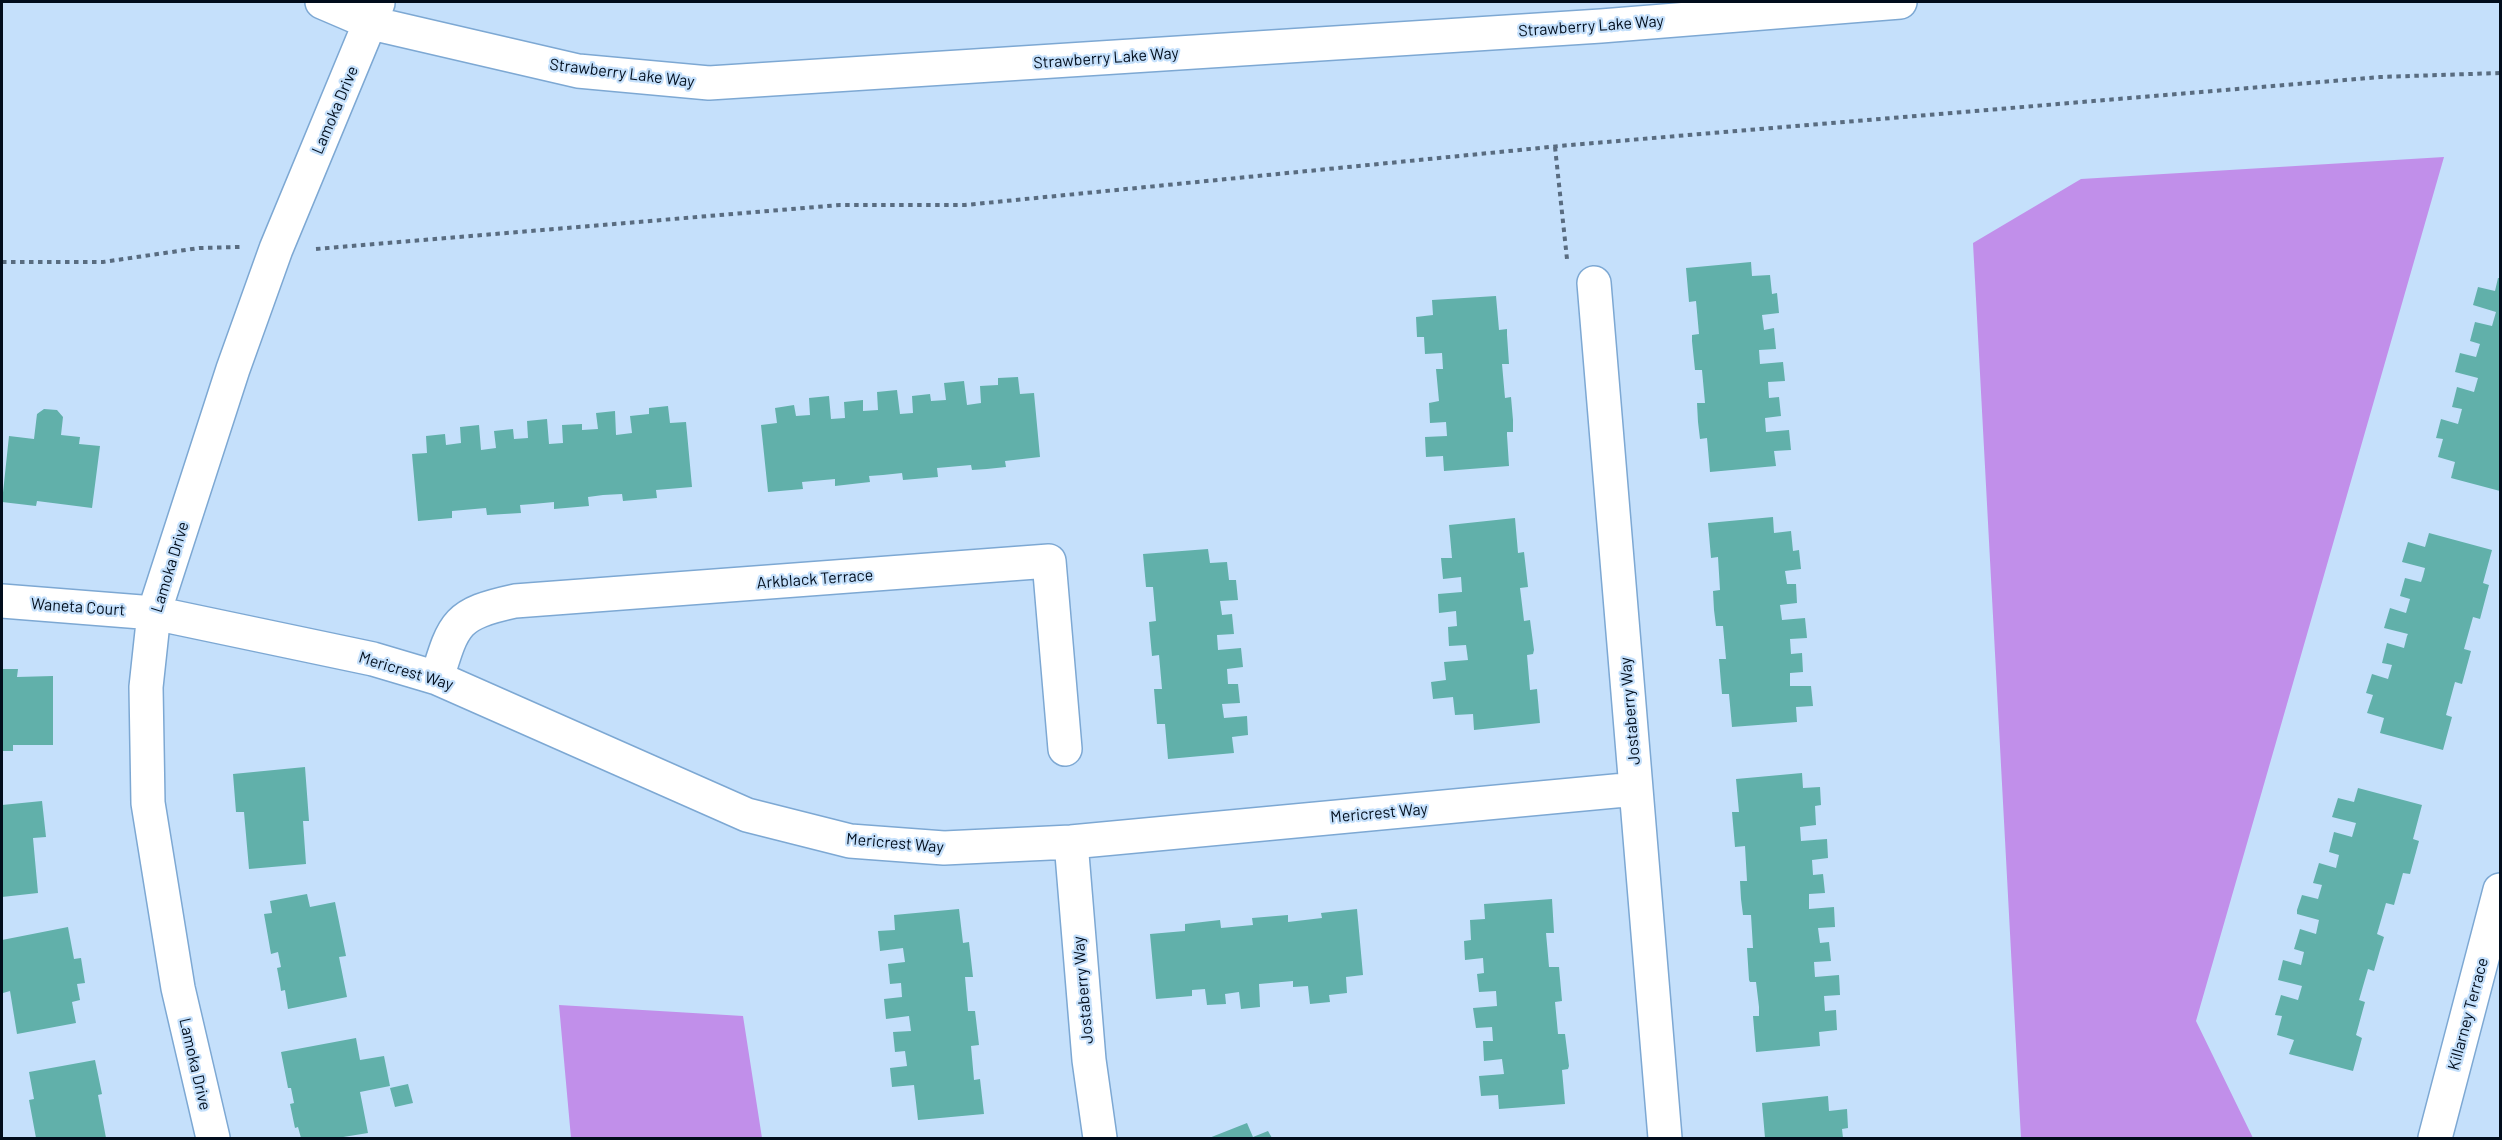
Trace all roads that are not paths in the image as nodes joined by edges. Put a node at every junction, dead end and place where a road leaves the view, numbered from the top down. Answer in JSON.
{"nodes":[{"id":1,"x":322,"y":2,"type":"edge"},
{"id":2,"x":1900,"y":2,"type":"edge"},
{"id":3,"x":375,"y":12,"type":"edge"},
{"id":4,"x":1594,"y":283,"type":"road end"},
{"id":5,"x":2,"y":601,"type":"edge"},
{"id":6,"x":154,"y":613,"type":"junction"},
{"id":7,"x":437,"y":678,"type":"junction"},
{"id":8,"x":1065,"y":749,"type":"dead end"},
{"id":9,"x":1636,"y":789,"type":"junction"},
{"id":10,"x":1071,"y":842,"type":"junction"},
{"id":11,"x":2500,"y":890,"type":"edge"},
{"id":12,"x":213,"y":1138,"type":"edge"},
{"id":13,"x":1100,"y":1138,"type":"edge"},
{"id":14,"x":1665,"y":1138,"type":"edge"},
{"id":15,"x":2435,"y":1138,"type":"edge"}],
"edges":[{"from":1,"to":3,"type":"street","name":"Strawberry Lake Way"},
{"from":2,"to":3,"type":"street","name":"Strawberry Lake Way"},
{"from":3,"to":6,"type":"street","name":"Lamoka Drive"},
{"from":4,"to":9,"type":"street","name":"Jostaberry Way"},
{"from":5,"to":6,"type":"street","name":"Waneta Court"},
{"from":6,"to":7,"type":"street","name":"Mericrest Way"},
{"from":6,"to":12,"type":"street","name":"Lamoka Drive"},
{"from":7,"to":8,"type":"street","name":"Arkblack Terrace"},
{"from":7,"to":10,"type":"street","name":"Mericrest Way"},
{"from":9,"to":10,"type":"street","name":"Mericrest Way"},
{"from":9,"to":14,"type":"street","name":"Jostaberry Way"},
{"from":10,"to":13,"type":"street","name":"Jostaberry Way"},
{"from":11,"to":15,"type":"street","name":"Killarney Terrace"}]}
